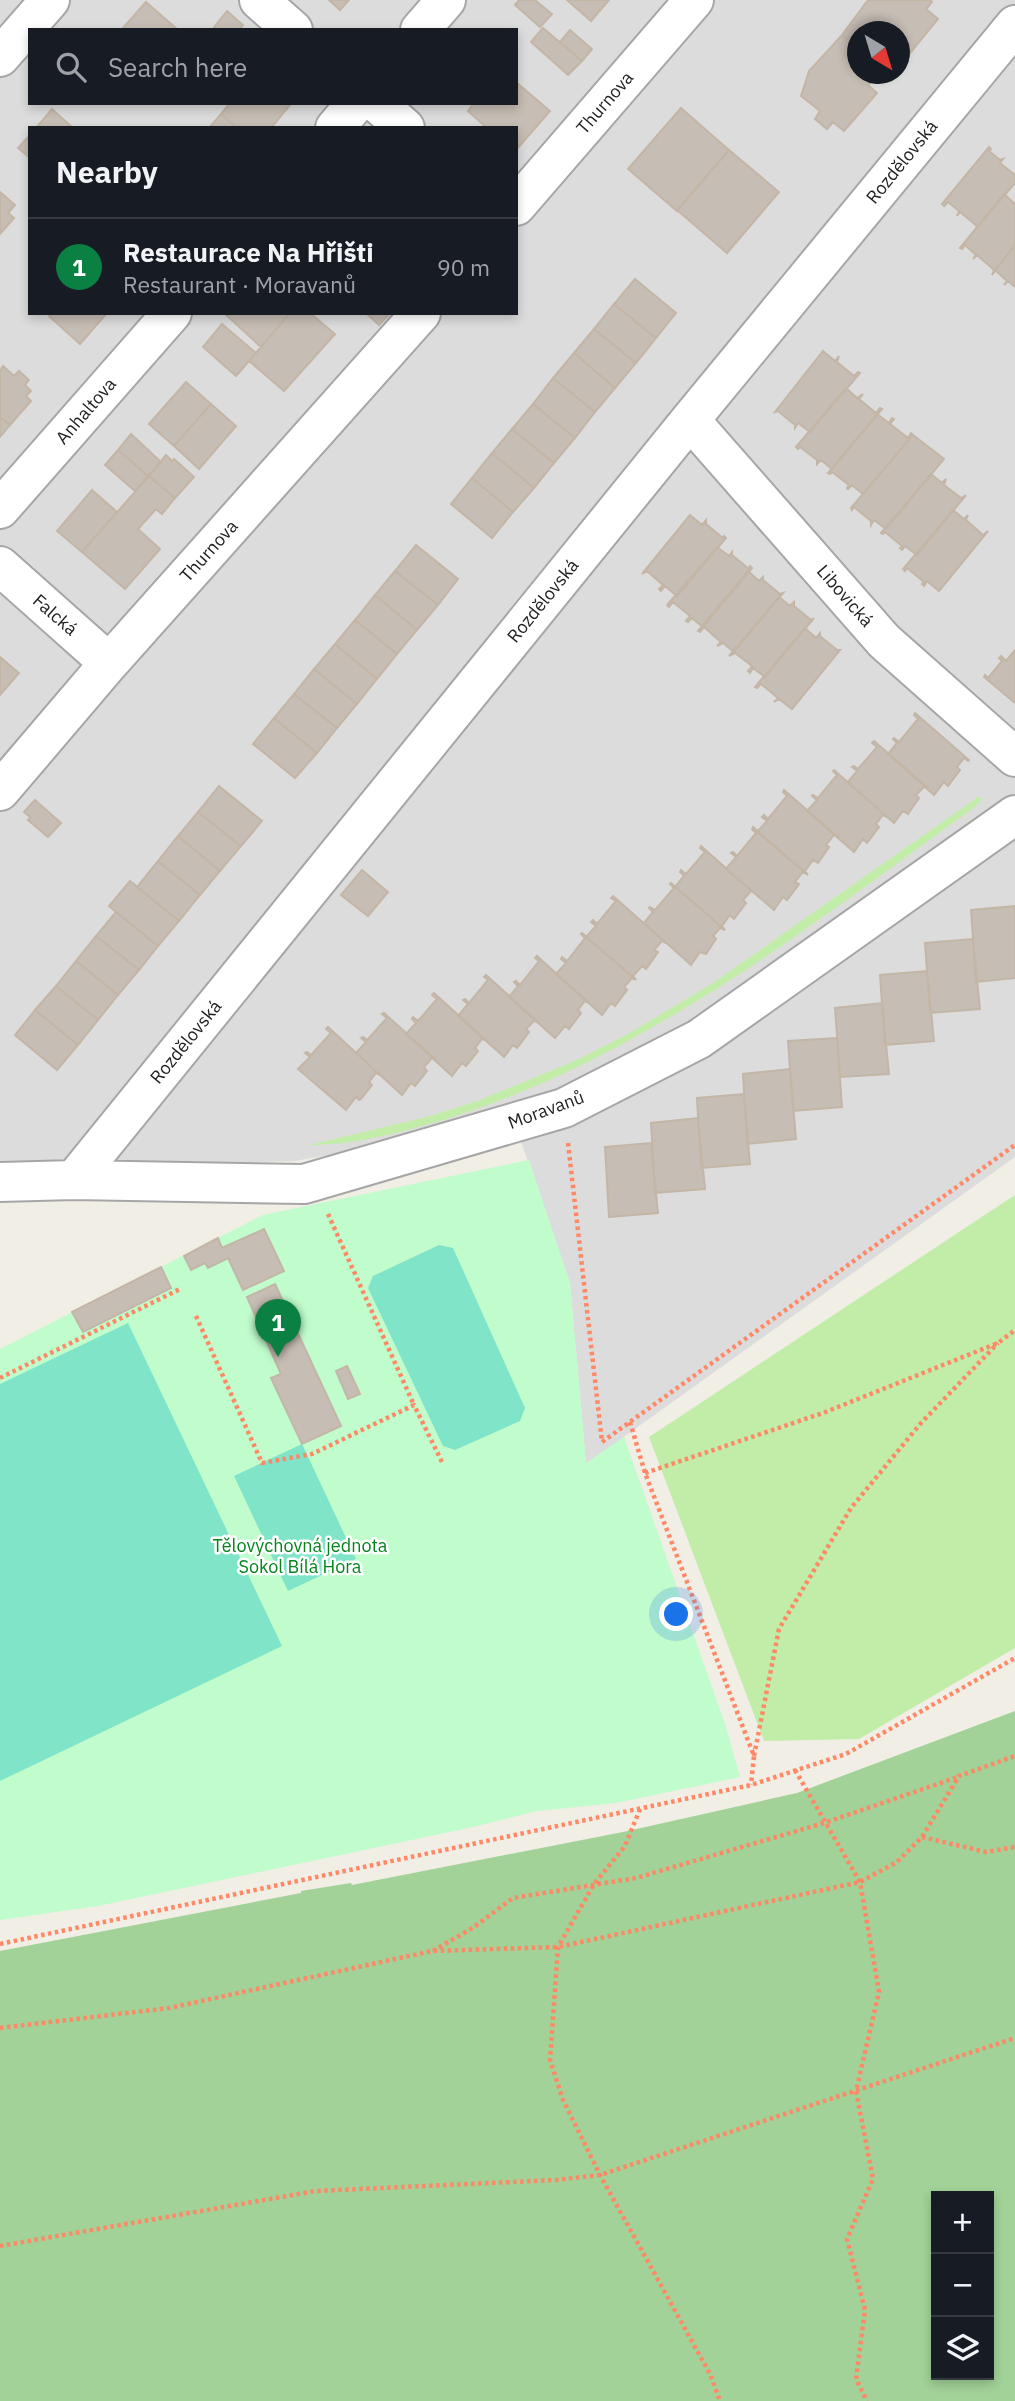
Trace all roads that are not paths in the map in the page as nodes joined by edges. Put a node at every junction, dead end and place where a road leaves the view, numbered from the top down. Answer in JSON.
{"nodes":[{"id":1,"x":50,"y":0,"type":"edge"},
{"id":2,"x":259,"y":0,"type":"edge"},
{"id":3,"x":446,"y":0,"type":"edge"},
{"id":4,"x":694,"y":0,"type":"edge"},
{"id":5,"x":1015,"y":25,"type":"edge"},
{"id":6,"x":291,"y":28,"type":"edge"},
{"id":7,"x":422,"y":28,"type":"edge"},
{"id":8,"x":0,"y":57,"type":"edge"},
{"id":9,"x":354,"y":105,"type":"edge"},
{"id":10,"x":379,"y":105,"type":"edge"},
{"id":11,"x":337,"y":126,"type":"edge"},
{"id":12,"x":403,"y":126,"type":"edge"},
{"id":13,"x":518,"y":204,"type":"edge"},
{"id":14,"x":170,"y":315,"type":"edge"},
{"id":15,"x":419,"y":315,"type":"edge"},
{"id":16,"x":690,"y":420,"type":"junction"},
{"id":17,"x":0,"y":509,"type":"edge"},
{"id":18,"x":0,"y":566,"type":"edge"},
{"id":19,"x":109,"y":663,"type":"junction"},
{"id":20,"x":1015,"y":757,"type":"edge"},
{"id":21,"x":0,"y":791,"type":"edge"},
{"id":22,"x":1015,"y":815,"type":"edge"},
{"id":23,"x":74,"y":1180,"type":"junction"},
{"id":24,"x":0,"y":1182,"type":"edge"}],
"edges":[{"from":1,"to":8,"type":"street"},
{"from":2,"to":6,"type":"street"},
{"from":3,"to":7,"type":"street"},
{"from":4,"to":13,"type":"street","name":"Thurnova"},
{"from":5,"to":16,"type":"street","name":"Rozdělovská"},
{"from":9,"to":11,"type":"street"},
{"from":10,"to":12,"type":"street"},
{"from":14,"to":17,"type":"street","name":"Anhaltova"},
{"from":15,"to":19,"type":"street","name":"Thurnova"},
{"from":16,"to":20,"type":"street","name":"Libovická"},
{"from":16,"to":23,"type":"street","name":"Rozdělovská"},
{"from":18,"to":19,"type":"street","name":"Falcká"},
{"from":19,"to":21,"type":"street","name":"Thurnova"},
{"from":22,"to":23,"type":"street","name":"Moravanů"},
{"from":23,"to":24,"type":"street","name":"Moravanů"}]}
